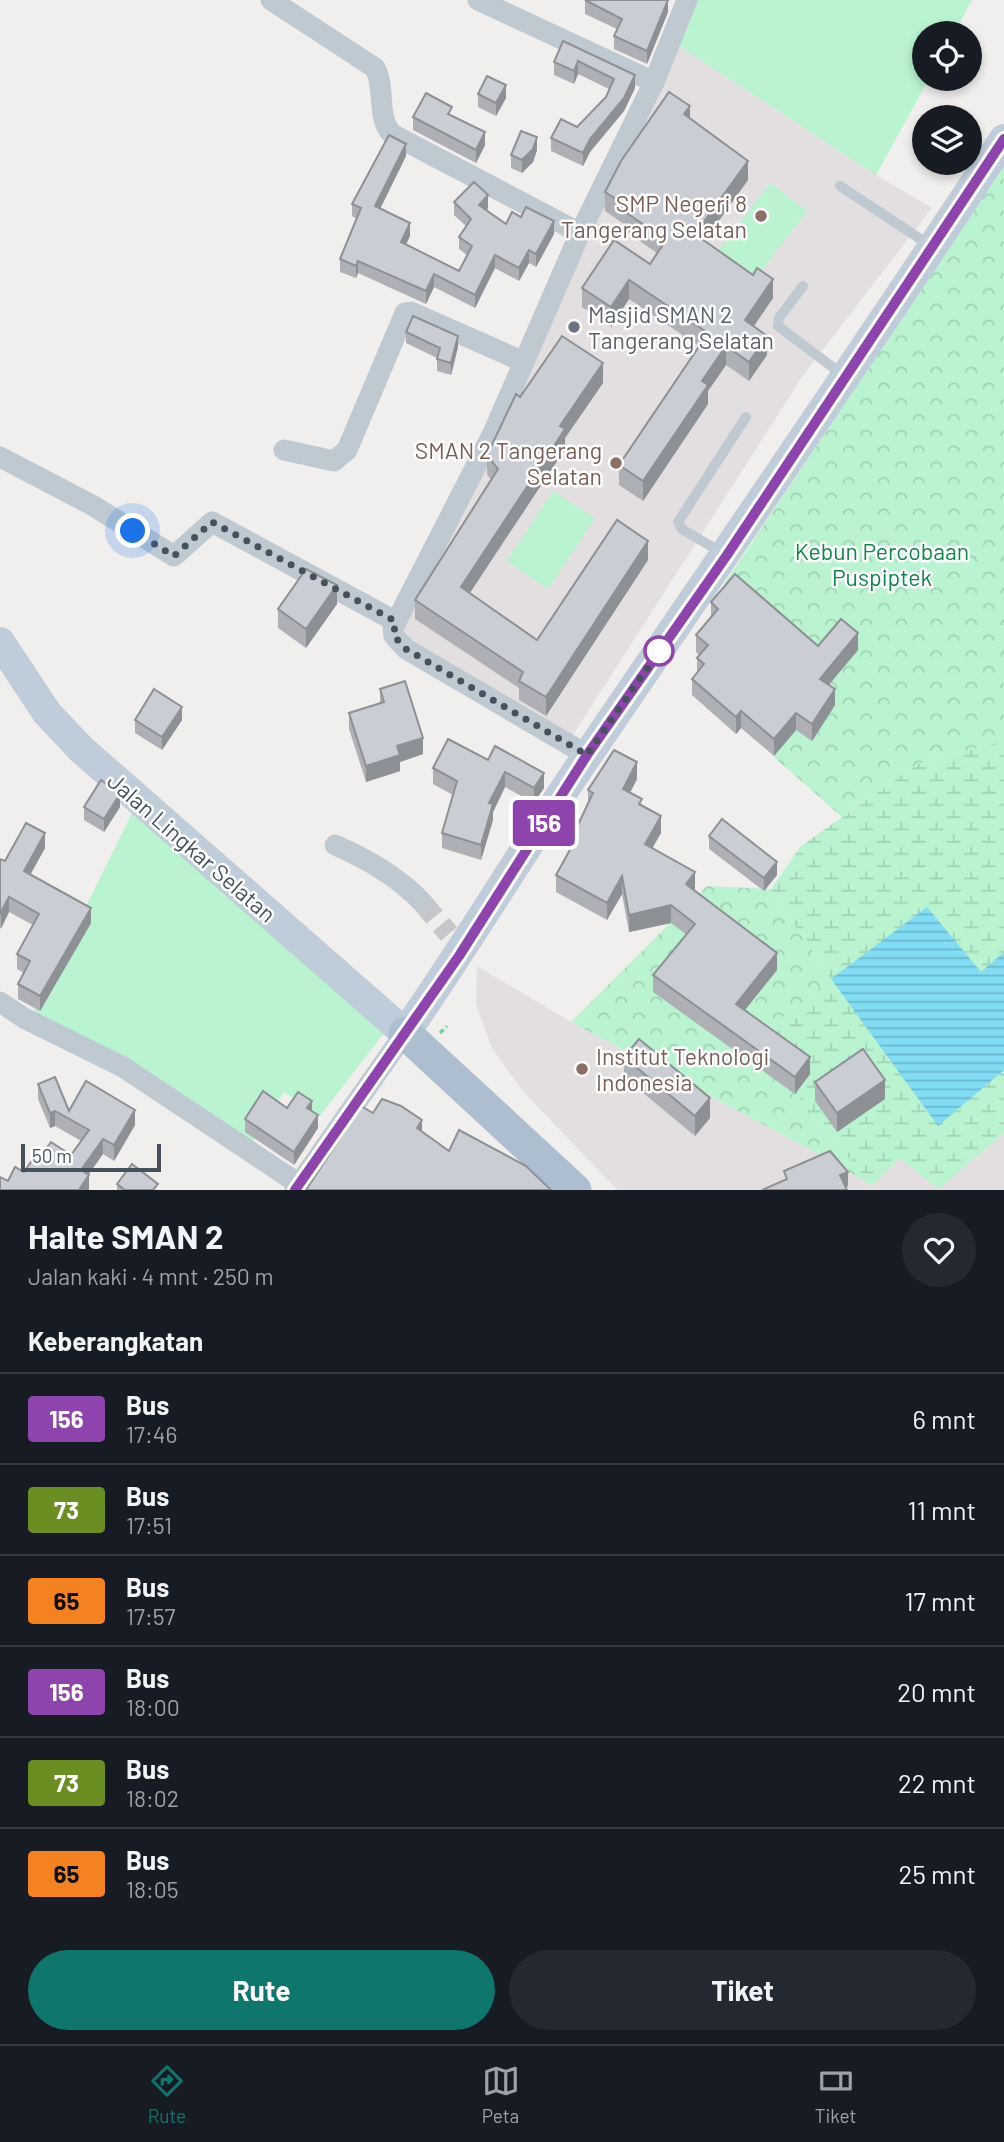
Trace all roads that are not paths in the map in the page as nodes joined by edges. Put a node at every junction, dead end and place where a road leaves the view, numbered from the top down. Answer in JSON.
{"nodes":[{"id":1,"x":271,"y":0,"type":"edge"},
{"id":2,"x":478,"y":0,"type":"edge"},
{"id":3,"x":687,"y":0,"type":"edge"},
{"id":4,"x":505,"y":6,"type":"edge"},
{"id":5,"x":654,"y":82,"type":"junction"},
{"id":6,"x":1004,"y":139,"type":"edge"},
{"id":7,"x":840,"y":186,"type":"dead end"},
{"id":8,"x":580,"y":233,"type":"junction"},
{"id":9,"x":933,"y":247,"type":"junction"},
{"id":10,"x":803,"y":286,"type":"dead end"},
{"id":11,"x":524,"y":362,"type":"junction"},
{"id":12,"x":847,"y":378,"type":"junction"},
{"id":13,"x":746,"y":417,"type":"dead end"},
{"id":14,"x":284,"y":450,"type":"dead end"},
{"id":15,"x":0,"y":457,"type":"edge"},
{"id":16,"x":727,"y":555,"type":"junction"},
{"id":17,"x":395,"y":621,"type":"junction"},
{"id":18,"x":0,"y":642,"type":"edge"},
{"id":19,"x":587,"y":755,"type":"junction"},
{"id":20,"x":335,"y":845,"type":"dead end"},
{"id":21,"x":421,"y":901,"type":"tunnel mouth"},
{"id":22,"x":0,"y":1002,"type":"edge"},
{"id":23,"x":405,"y":1033,"type":"junction"},
{"id":24,"x":297,"y":1187,"type":"edge"},
{"id":25,"x":575,"y":1190,"type":"edge"}],
"edges":[{"from":1,"to":8,"type":"street"},
{"from":2,"to":4,"type":"street"},
{"from":3,"to":5,"type":"street"},
{"from":4,"to":5,"type":"street"},
{"from":5,"to":8,"type":"street"},
{"from":6,"to":9,"type":"main road"},
{"from":7,"to":9,"type":"lane"},
{"from":8,"to":11,"type":"street"},
{"from":9,"to":12,"type":"main road"},
{"from":10,"to":12,"type":"lane"},
{"from":11,"to":14,"type":"street"},
{"from":11,"to":17,"type":"street"},
{"from":12,"to":16,"type":"main road"},
{"from":13,"to":16,"type":"lane"},
{"from":15,"to":17,"type":"street"},
{"from":16,"to":19,"type":"main road"},
{"from":17,"to":19,"type":"street"},
{"from":18,"to":23,"type":"main road","name":"Jalan Lingkar Selatan"},
{"from":19,"to":23,"type":"main road"},
{"from":20,"to":21,"type":"street"},
{"from":22,"to":24,"type":"street"},
{"from":23,"to":24,"type":"street"},
{"from":23,"to":25,"type":"main road"}]}
